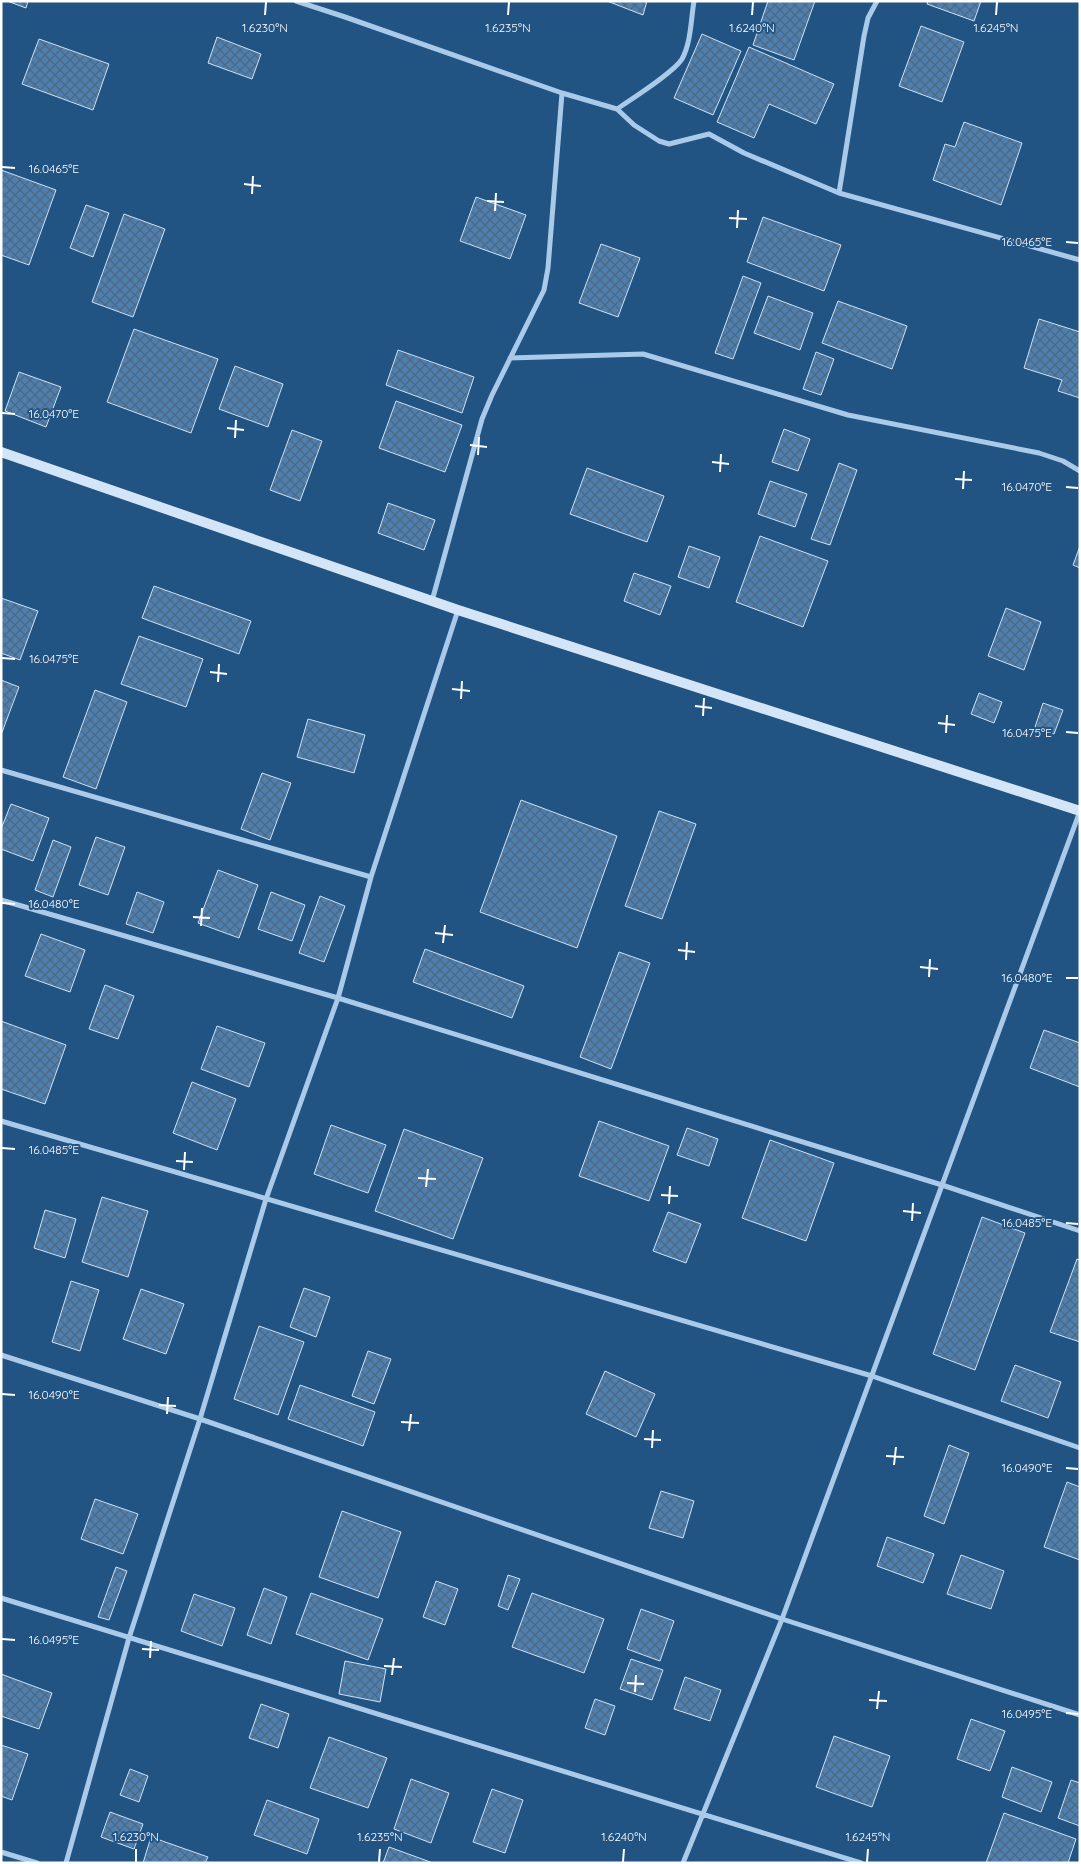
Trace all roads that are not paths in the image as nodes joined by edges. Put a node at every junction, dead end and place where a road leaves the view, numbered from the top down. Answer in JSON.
{"nodes":[{"id":1,"x":296,"y":1,"type":"edge"},
{"id":2,"x":694,"y":1,"type":"edge"},
{"id":3,"x":877,"y":1,"type":"edge"},
{"id":4,"x":562,"y":93,"type":"junction"},
{"id":5,"x":617,"y":109,"type":"junction"},
{"id":6,"x":839,"y":193,"type":"junction"},
{"id":7,"x":1080,"y":260,"type":"edge"},
{"id":8,"x":510,"y":358,"type":"junction"},
{"id":9,"x":1,"y":452,"type":"edge"},
{"id":10,"x":1080,"y":470,"type":"edge"},
{"id":11,"x":432,"y":601,"type":"junction"},
{"id":12,"x":458,"y":610,"type":"junction"},
{"id":13,"x":1,"y":770,"type":"edge"},
{"id":14,"x":1080,"y":811,"type":"edge"},
{"id":15,"x":371,"y":878,"type":"junction"},
{"id":16,"x":1,"y":900,"type":"edge"},
{"id":17,"x":338,"y":998,"type":"junction"},
{"id":18,"x":1,"y":1121,"type":"edge"},
{"id":19,"x":942,"y":1185,"type":"junction"},
{"id":20,"x":266,"y":1199,"type":"junction"},
{"id":21,"x":1080,"y":1231,"type":"edge"},
{"id":22,"x":1,"y":1355,"type":"edge"},
{"id":23,"x":872,"y":1376,"type":"junction"},
{"id":24,"x":200,"y":1419,"type":"junction"},
{"id":25,"x":1080,"y":1448,"type":"edge"},
{"id":26,"x":1,"y":1598,"type":"edge"},
{"id":27,"x":782,"y":1619,"type":"junction"},
{"id":28,"x":129,"y":1638,"type":"junction"},
{"id":29,"x":1080,"y":1715,"type":"edge"},
{"id":30,"x":703,"y":1814,"type":"junction"},
{"id":31,"x":1,"y":1852,"type":"edge"},
{"id":32,"x":37,"y":1863,"type":"edge"},
{"id":33,"x":66,"y":1863,"type":"edge"},
{"id":34,"x":683,"y":1863,"type":"edge"},
{"id":35,"x":861,"y":1863,"type":"edge"}],
"edges":[{"from":1,"to":4,"type":"street"},
{"from":2,"to":5,"type":"street"},
{"from":3,"to":6,"type":"street"},
{"from":4,"to":5,"type":"street"},
{"from":4,"to":8,"type":"street"},
{"from":5,"to":6,"type":"street"},
{"from":6,"to":7,"type":"street"},
{"from":8,"to":10,"type":"street"},
{"from":8,"to":11,"type":"street"},
{"from":9,"to":11,"type":"street"},
{"from":11,"to":12,"type":"street"},
{"from":12,"to":14,"type":"street"},
{"from":12,"to":15,"type":"street"},
{"from":13,"to":15,"type":"street"},
{"from":14,"to":19,"type":"street"},
{"from":15,"to":17,"type":"street"},
{"from":16,"to":17,"type":"street"},
{"from":17,"to":19,"type":"street"},
{"from":17,"to":20,"type":"street"},
{"from":18,"to":20,"type":"street"},
{"from":19,"to":21,"type":"street"},
{"from":19,"to":23,"type":"street"},
{"from":20,"to":23,"type":"street"},
{"from":20,"to":24,"type":"street"},
{"from":22,"to":24,"type":"street"},
{"from":23,"to":25,"type":"street"},
{"from":23,"to":27,"type":"street"},
{"from":24,"to":27,"type":"street"},
{"from":24,"to":28,"type":"street"},
{"from":26,"to":28,"type":"street"},
{"from":27,"to":29,"type":"street"},
{"from":27,"to":30,"type":"street"},
{"from":28,"to":30,"type":"street"},
{"from":28,"to":33,"type":"street"},
{"from":30,"to":34,"type":"street"},
{"from":30,"to":35,"type":"street"},
{"from":31,"to":32,"type":"street"}]}
